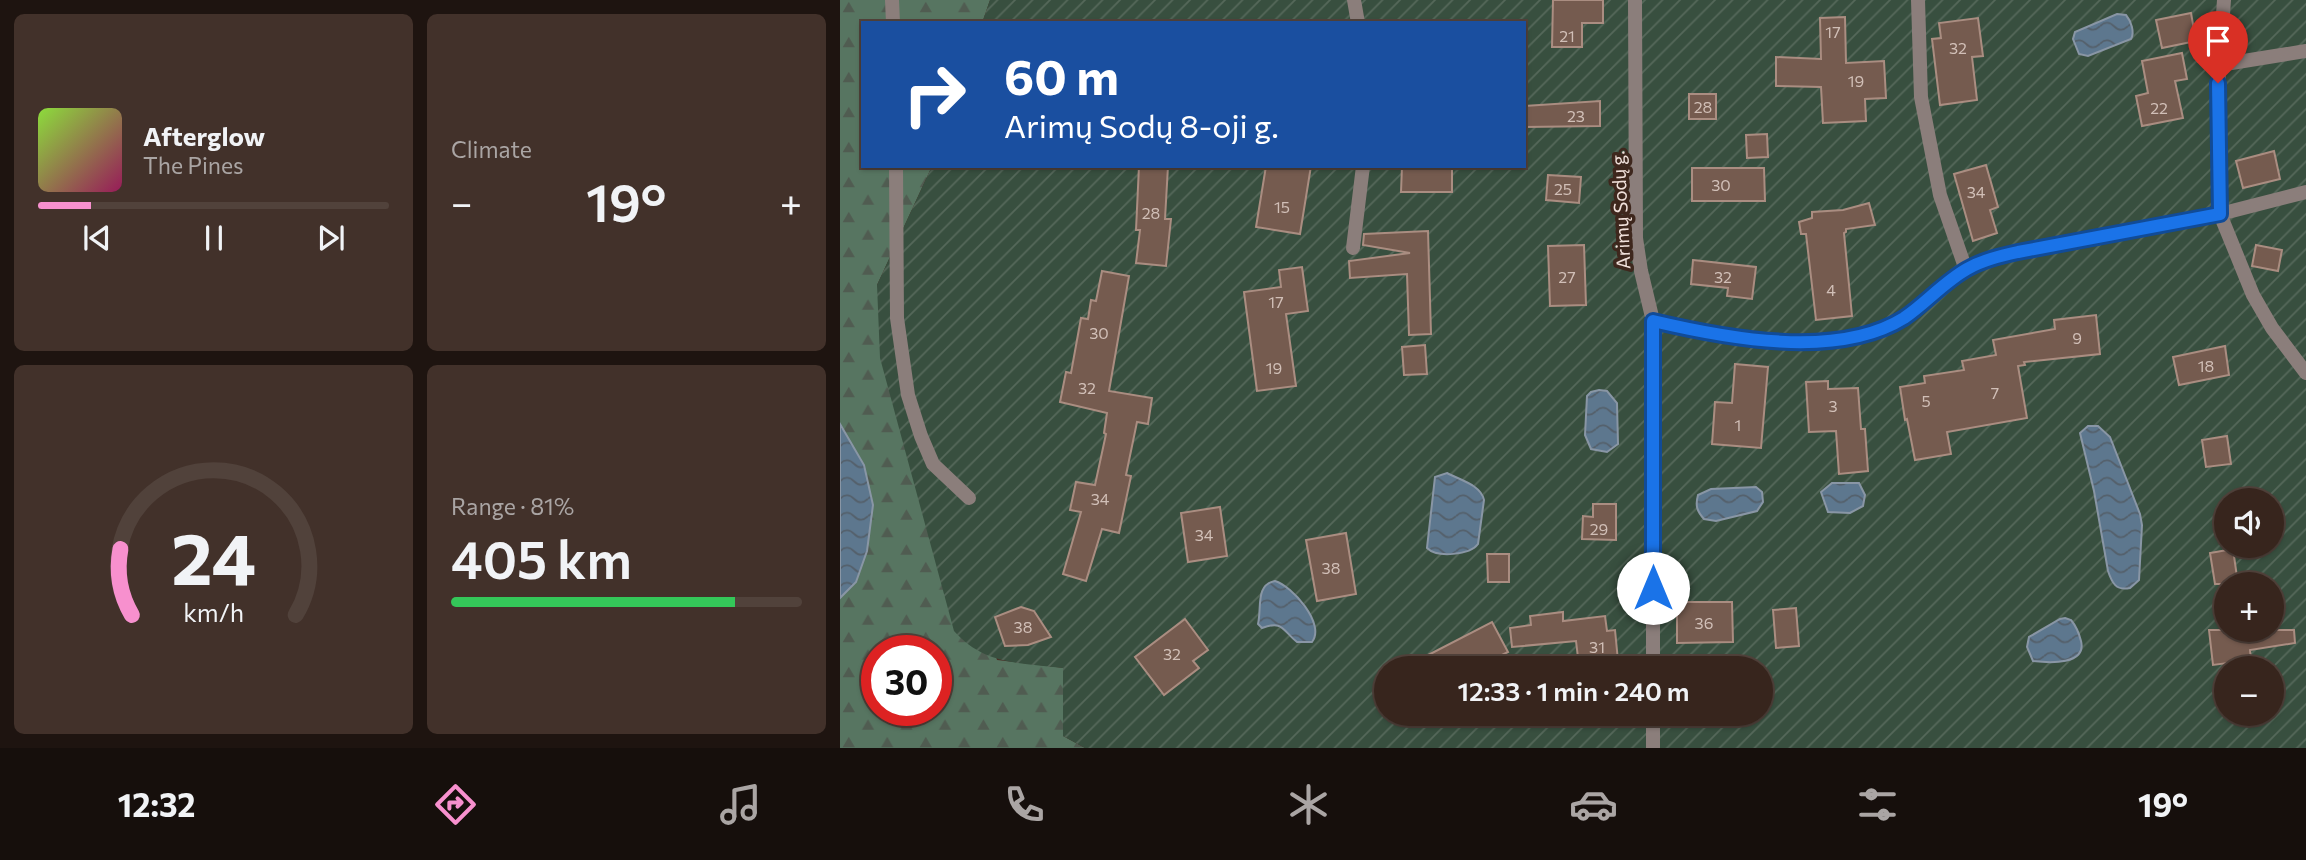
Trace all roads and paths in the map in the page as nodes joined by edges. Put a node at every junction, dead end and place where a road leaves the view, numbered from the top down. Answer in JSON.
{"nodes":[{"id":1,"x":892,"y":0,"type":"edge"},
{"id":2,"x":1354,"y":0,"type":"edge"},
{"id":3,"x":1634,"y":0,"type":"edge"},
{"id":4,"x":1918,"y":0,"type":"edge"},
{"id":5,"x":2224,"y":0,"type":"edge"},
{"id":6,"x":893,"y":21,"type":"edge"},
{"id":7,"x":1358,"y":21,"type":"edge"},
{"id":8,"x":2306,"y":51,"type":"edge"},
{"id":9,"x":2219,"y":65,"type":"junction"},
{"id":10,"x":896,"y":168,"type":"edge"},
{"id":11,"x":1363,"y":168,"type":"edge"},
{"id":12,"x":2306,"y":192,"type":"edge"},
{"id":13,"x":2220,"y":214,"type":"junction"},
{"id":14,"x":1353,"y":248,"type":"dead end"},
{"id":15,"x":1966,"y":270,"type":"junction"},
{"id":16,"x":1653,"y":321,"type":"junction"},
{"id":17,"x":2306,"y":373,"type":"edge"},
{"id":18,"x":970,"y":498,"type":"dead end"},
{"id":19,"x":1653,"y":656,"type":"edge"},
{"id":20,"x":1653,"y":726,"type":"edge"},
{"id":21,"x":1653,"y":748,"type":"edge"}],
"edges":[{"from":1,"to":6,"type":"street"},
{"from":2,"to":7,"type":"street"},
{"from":3,"to":16,"type":"street","name":"Arimų Sodų g."},
{"from":4,"to":15,"type":"street"},
{"from":5,"to":9,"type":"street"},
{"from":8,"to":9,"type":"street"},
{"from":9,"to":13,"type":"street"},
{"from":10,"to":18,"type":"street"},
{"from":11,"to":14,"type":"street"},
{"from":12,"to":13,"type":"street"},
{"from":13,"to":15,"type":"street"},
{"from":13,"to":17,"type":"street"},
{"from":15,"to":16,"type":"street"},
{"from":16,"to":19,"type":"street","name":"Arimų Sodų g."},
{"from":20,"to":21,"type":"street"}]}
